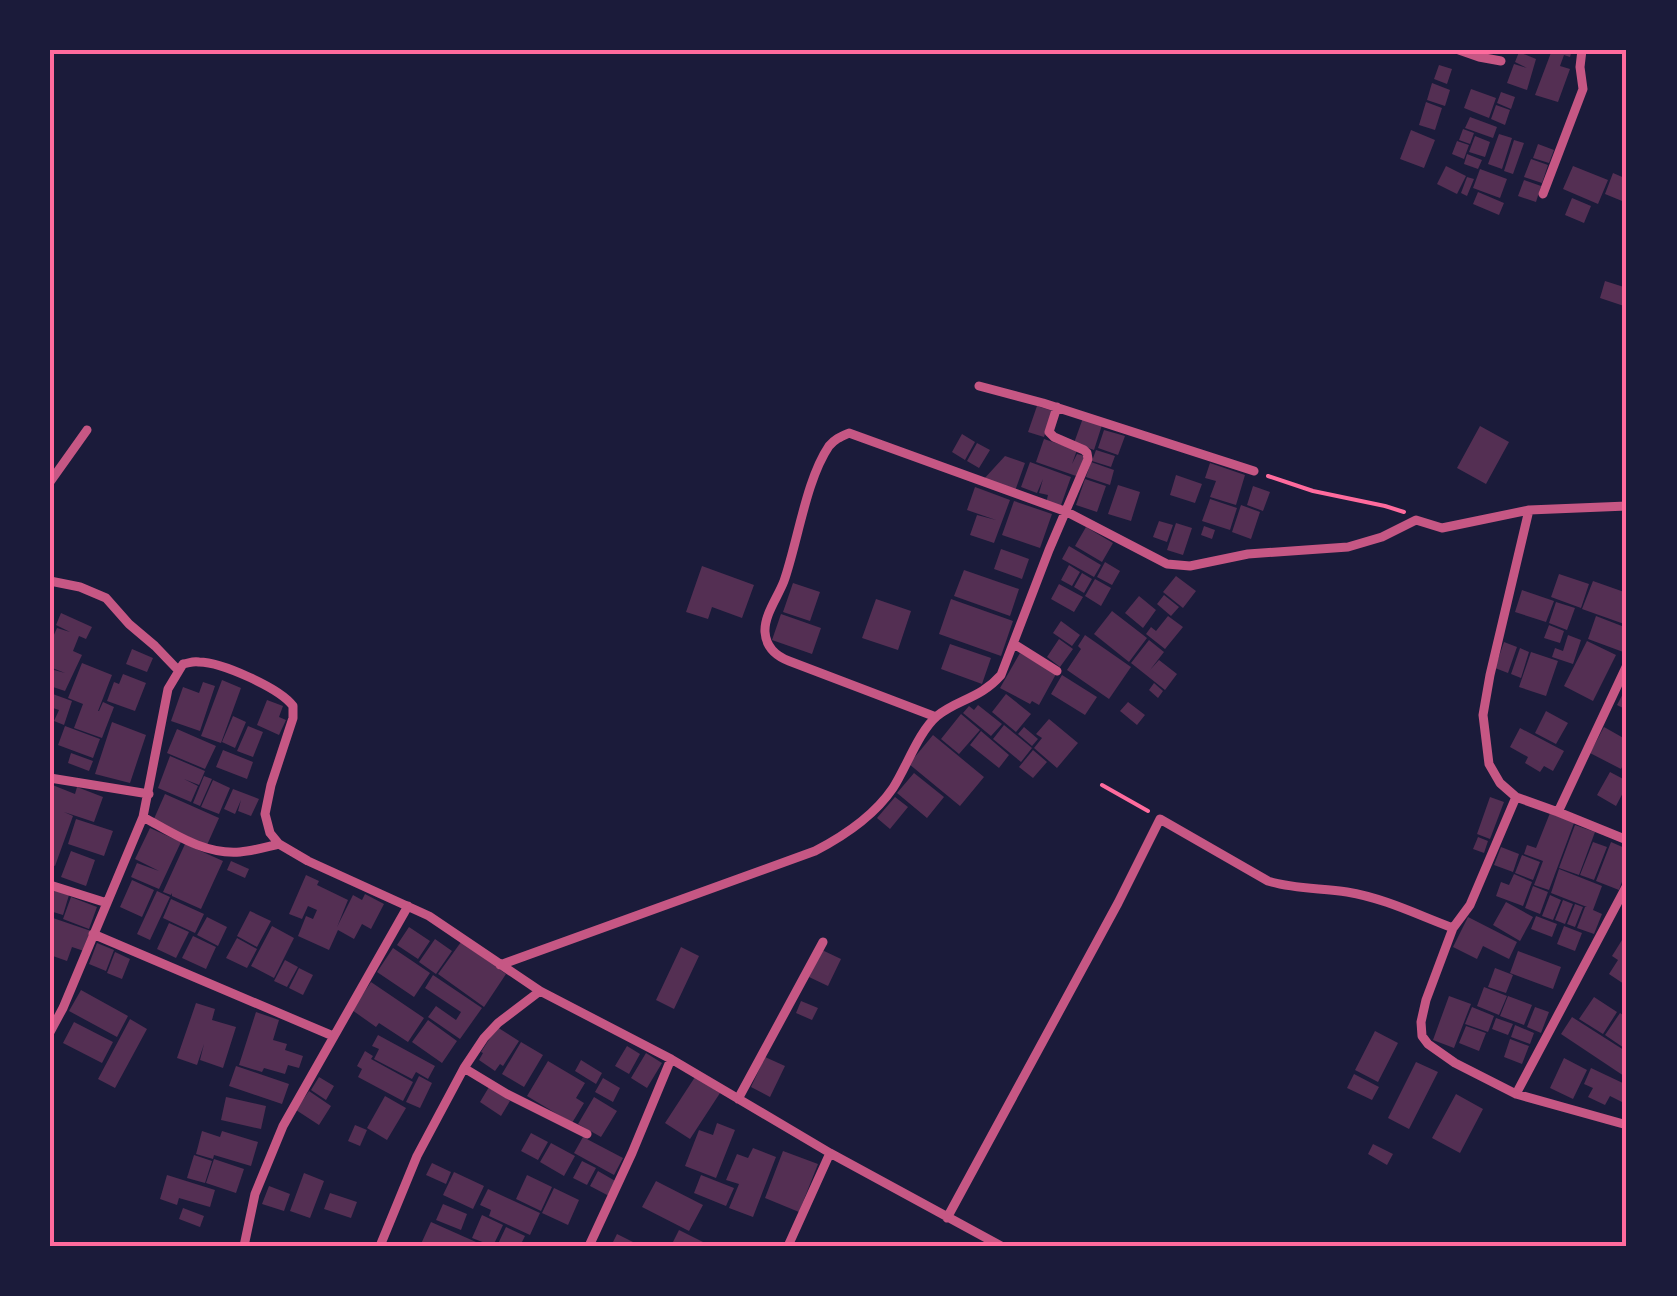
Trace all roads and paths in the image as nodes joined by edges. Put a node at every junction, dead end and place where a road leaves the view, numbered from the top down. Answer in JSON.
{"nodes":[{"id":1,"x":1459,"y":50,"type":"edge"},
{"id":2,"x":1582,"y":50,"type":"edge"},
{"id":3,"x":1501,"y":61,"type":"dead end"},
{"id":4,"x":1543,"y":194,"type":"dead end"},
{"id":5,"x":979,"y":386,"type":"dead end"},
{"id":6,"x":1057,"y":408,"type":"junction"},
{"id":7,"x":87,"y":430,"type":"dead end"},
{"id":8,"x":1254,"y":472,"type":"joint"},
{"id":9,"x":50,"y":482,"type":"edge"},
{"id":10,"x":1627,"y":506,"type":"edge"},
{"id":11,"x":1528,"y":510,"type":"junction"},
{"id":12,"x":1067,"y":512,"type":"junction"},
{"id":13,"x":1420,"y":521,"type":"junction"},
{"id":14,"x":50,"y":581,"type":"edge"},
{"id":15,"x":1014,"y":644,"type":"junction"},
{"id":16,"x":1627,"y":666,"type":"edge"},
{"id":17,"x":178,"y":670,"type":"junction"},
{"id":18,"x":1057,"y":671,"type":"dead end"},
{"id":19,"x":1624,"y":679,"type":"edge"},
{"id":20,"x":936,"y":717,"type":"junction"},
{"id":21,"x":50,"y":778,"type":"edge"},
{"id":22,"x":1102,"y":785,"type":"dead end"},
{"id":23,"x":149,"y":794,"type":"junction"},
{"id":24,"x":1516,"y":797,"type":"junction"},
{"id":25,"x":1558,"y":812,"type":"junction"},
{"id":26,"x":143,"y":817,"type":"junction"},
{"id":27,"x":1160,"y":819,"type":"junction"},
{"id":28,"x":1627,"y":840,"type":"edge"},
{"id":29,"x":279,"y":844,"type":"junction"},
{"id":30,"x":50,"y":884,"type":"edge"},
{"id":31,"x":1627,"y":885,"type":"edge"},
{"id":32,"x":107,"y":903,"type":"junction"},
{"id":33,"x":408,"y":906,"type":"junction"},
{"id":34,"x":1453,"y":928,"type":"junction"},
{"id":35,"x":93,"y":934,"type":"junction"},
{"id":36,"x":823,"y":942,"type":"dead end"},
{"id":37,"x":500,"y":964,"type":"junction"},
{"id":38,"x":538,"y":989,"type":"junction"},
{"id":39,"x":50,"y":1032,"type":"edge"},
{"id":40,"x":333,"y":1036,"type":"junction"},
{"id":41,"x":671,"y":1058,"type":"junction"},
{"id":42,"x":464,"y":1068,"type":"junction"},
{"id":43,"x":1516,"y":1094,"type":"junction"},
{"id":44,"x":738,"y":1100,"type":"junction"},
{"id":45,"x":1627,"y":1125,"type":"edge"},
{"id":46,"x":587,"y":1134,"type":"dead end"},
{"id":47,"x":830,"y":1154,"type":"junction"},
{"id":48,"x":947,"y":1218,"type":"junction"},
{"id":49,"x":244,"y":1246,"type":"edge"},
{"id":50,"x":380,"y":1246,"type":"edge"},
{"id":51,"x":589,"y":1246,"type":"edge"},
{"id":52,"x":788,"y":1246,"type":"edge"},
{"id":53,"x":1001,"y":1246,"type":"edge"}],
"edges":[{"from":1,"to":3,"type":"street"},
{"from":2,"to":4,"type":"street"},
{"from":5,"to":6,"type":"street"},
{"from":6,"to":8,"type":"street"},
{"from":6,"to":12,"type":"street"},
{"from":7,"to":9,"type":"street"},
{"from":8,"to":13,"type":"path"},
{"from":10,"to":11,"type":"street"},
{"from":11,"to":13,"type":"street"},
{"from":11,"to":24,"type":"street"},
{"from":12,"to":13,"type":"street"},
{"from":12,"to":15,"type":"street"},
{"from":12,"to":20,"type":"street"},
{"from":14,"to":17,"type":"street"},
{"from":15,"to":18,"type":"street"},
{"from":15,"to":20,"type":"street"},
{"from":16,"to":19,"type":"street"},
{"from":17,"to":23,"type":"street"},
{"from":17,"to":29,"type":"street"},
{"from":19,"to":25,"type":"street"},
{"from":20,"to":37,"type":"street"},
{"from":21,"to":23,"type":"street"},
{"from":22,"to":27,"type":"path"},
{"from":23,"to":26,"type":"street"},
{"from":24,"to":25,"type":"street"},
{"from":24,"to":34,"type":"street"},
{"from":25,"to":28,"type":"street"},
{"from":26,"to":29,"type":"street"},
{"from":26,"to":32,"type":"street"},
{"from":27,"to":34,"type":"street"},
{"from":27,"to":48,"type":"street"},
{"from":29,"to":33,"type":"street"},
{"from":30,"to":32,"type":"street"},
{"from":31,"to":43,"type":"street"},
{"from":32,"to":35,"type":"street"},
{"from":33,"to":37,"type":"street"},
{"from":33,"to":40,"type":"street"},
{"from":34,"to":43,"type":"street"},
{"from":35,"to":39,"type":"street"},
{"from":35,"to":40,"type":"street"},
{"from":36,"to":44,"type":"street"},
{"from":37,"to":38,"type":"street"},
{"from":38,"to":41,"type":"street"},
{"from":38,"to":42,"type":"street"},
{"from":40,"to":49,"type":"street"},
{"from":41,"to":44,"type":"street"},
{"from":41,"to":51,"type":"street"},
{"from":42,"to":46,"type":"street"},
{"from":42,"to":50,"type":"street"},
{"from":43,"to":45,"type":"street"},
{"from":44,"to":47,"type":"street"},
{"from":47,"to":48,"type":"street"},
{"from":47,"to":52,"type":"street"},
{"from":48,"to":53,"type":"street"}]}
